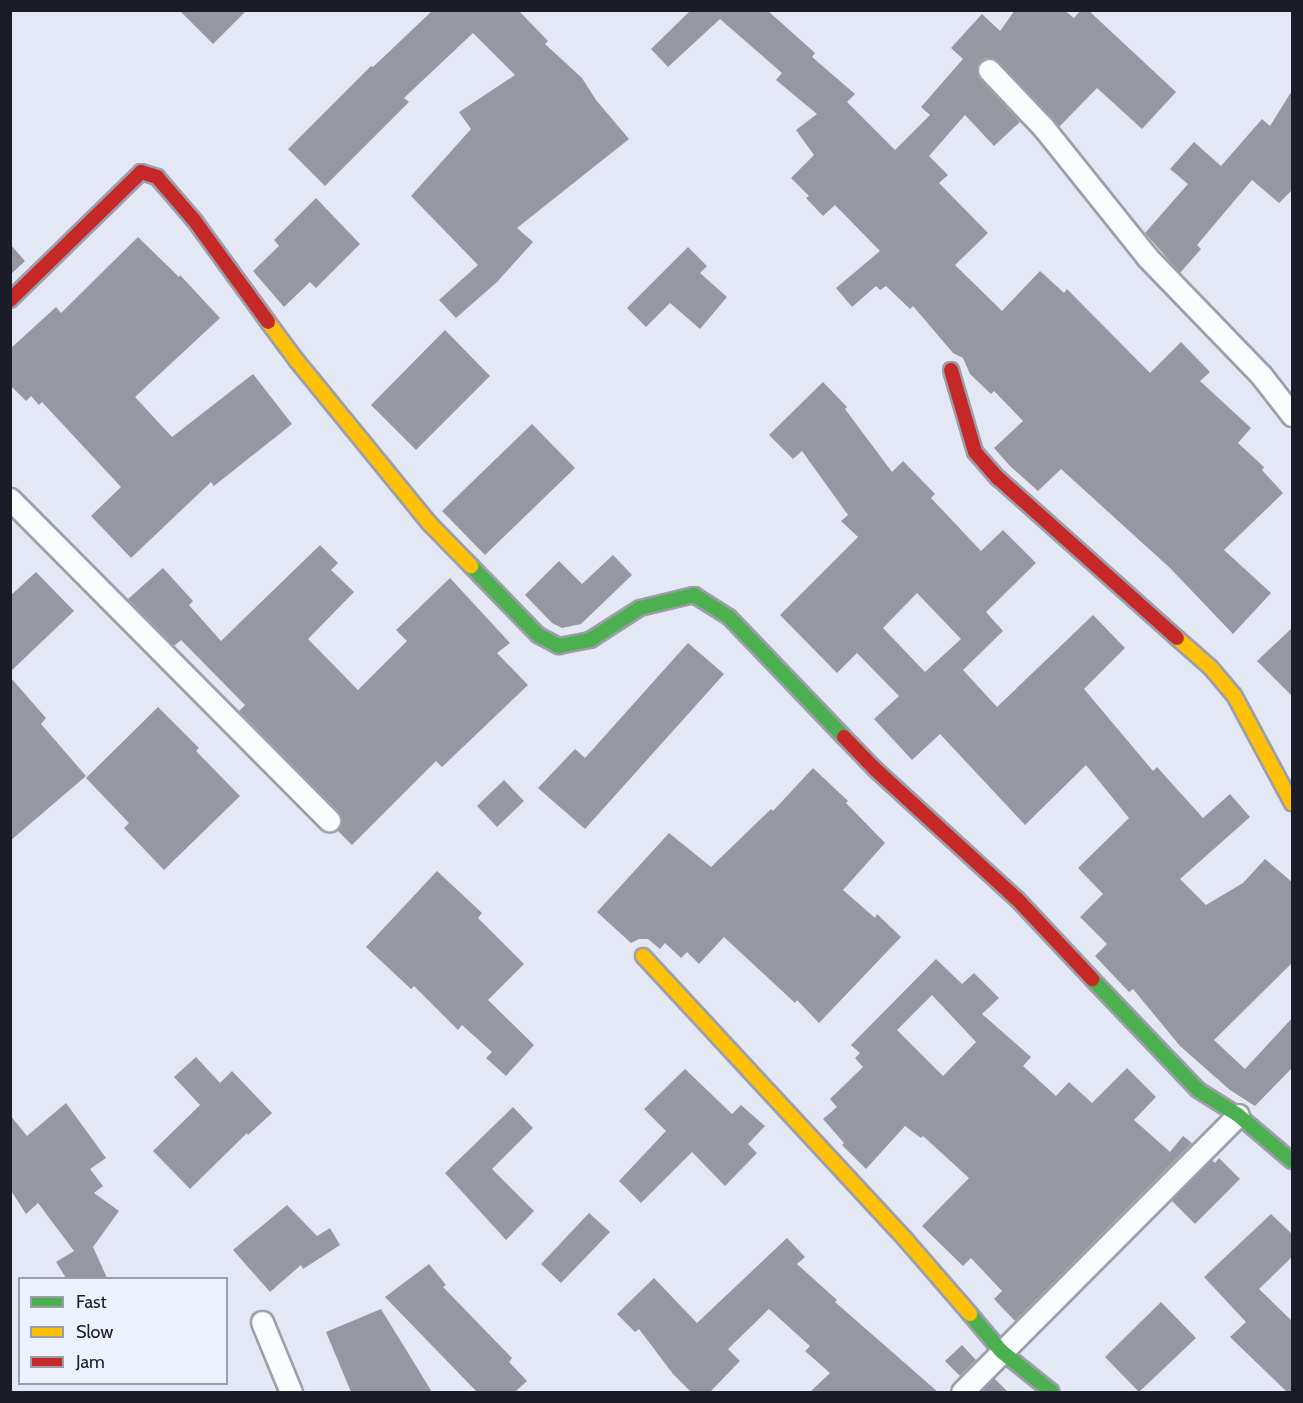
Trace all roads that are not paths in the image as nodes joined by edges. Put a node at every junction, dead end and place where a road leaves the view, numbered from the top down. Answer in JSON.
{"nodes":[{"id":1,"x":989,"y":70,"type":"dead end"},
{"id":2,"x":10,"y":300,"type":"edge"},
{"id":3,"x":951,"y":370,"type":"dead end"},
{"id":4,"x":1293,"y":415,"type":"edge"},
{"id":5,"x":10,"y":499,"type":"edge"},
{"id":6,"x":1293,"y":803,"type":"edge"},
{"id":7,"x":329,"y":820,"type":"dead end"},
{"id":8,"x":643,"y":956,"type":"dead end"},
{"id":9,"x":1238,"y":1115,"type":"junction"},
{"id":10,"x":1293,"y":1161,"type":"edge"},
{"id":11,"x":262,"y":1322,"type":"dead end"},
{"id":12,"x":1001,"y":1351,"type":"junction"},
{"id":13,"x":291,"y":1392,"type":"edge"},
{"id":14,"x":962,"y":1392,"type":"edge"},
{"id":15,"x":1052,"y":1392,"type":"edge"}],
"edges":[{"from":1,"to":4,"type":"street"},
{"from":2,"to":9,"type":"street"},
{"from":3,"to":6,"type":"street"},
{"from":5,"to":7,"type":"street"},
{"from":8,"to":12,"type":"street"},
{"from":9,"to":10,"type":"street"},
{"from":9,"to":12,"type":"street"},
{"from":11,"to":13,"type":"street"},
{"from":12,"to":14,"type":"street"},
{"from":12,"to":15,"type":"street"}]}
